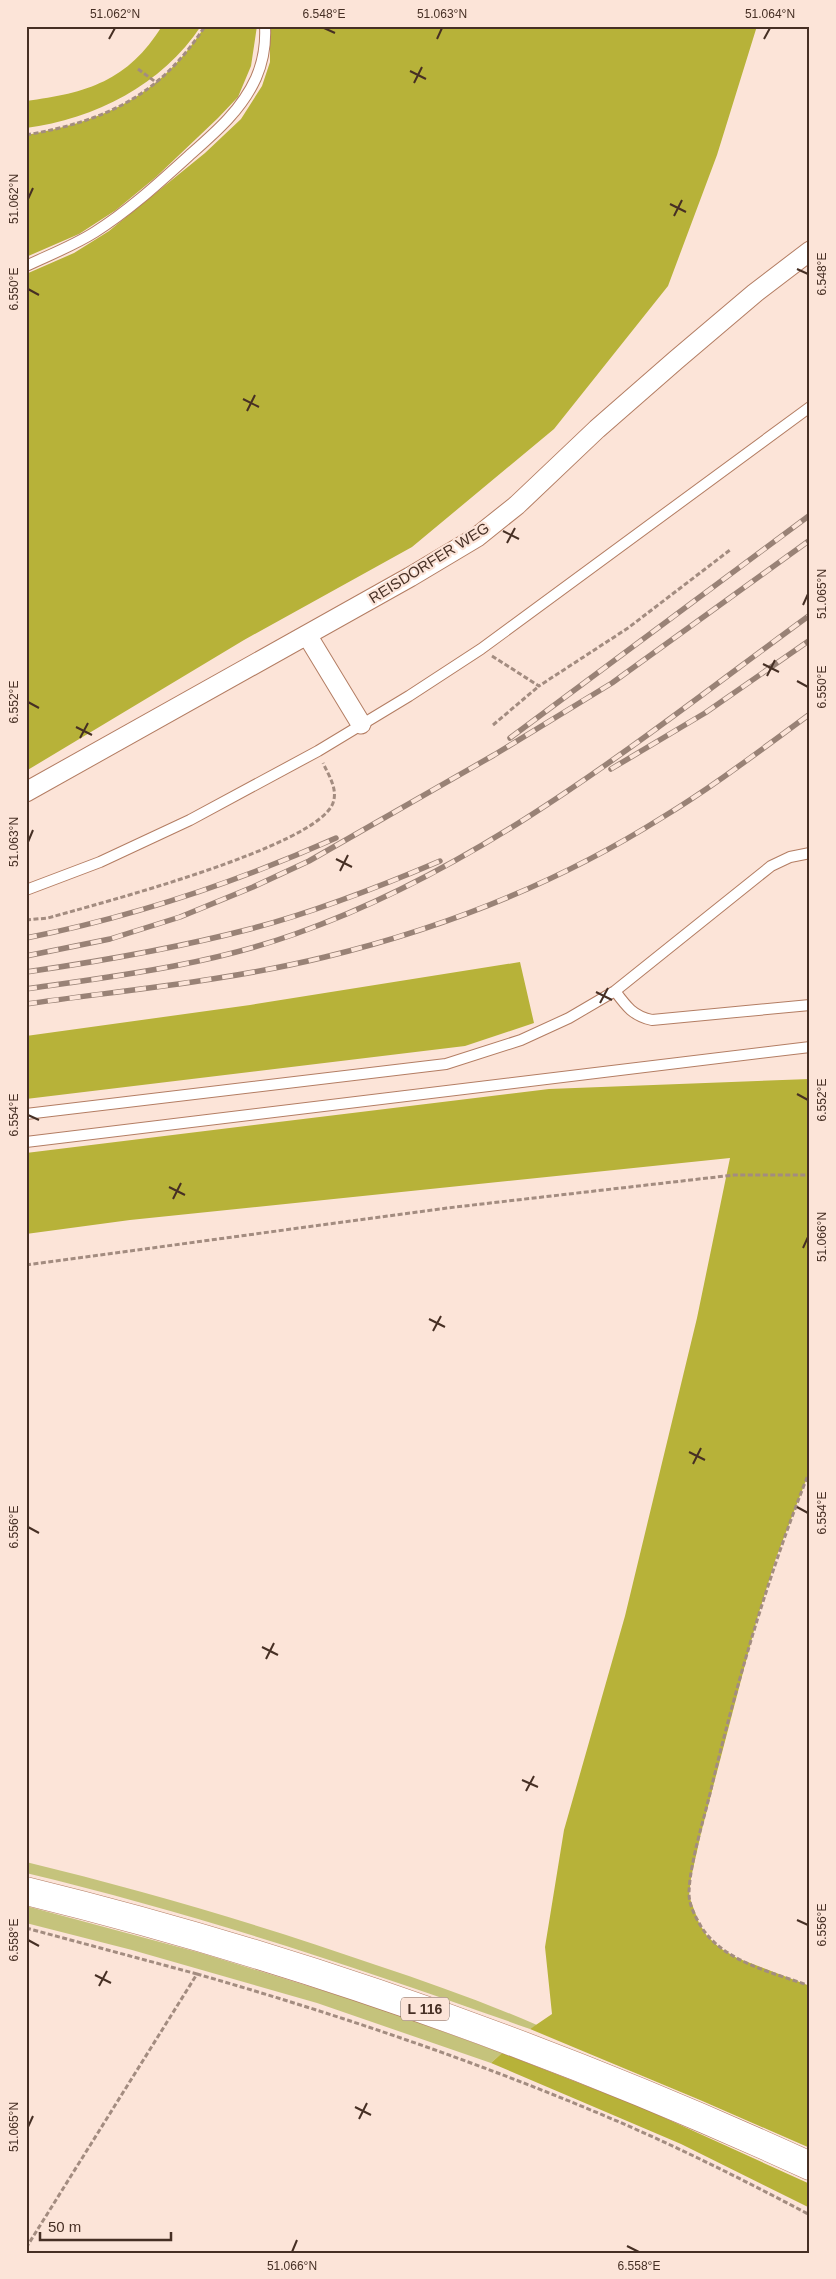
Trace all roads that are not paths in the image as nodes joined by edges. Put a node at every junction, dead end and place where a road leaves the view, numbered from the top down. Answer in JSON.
{"nodes":[{"id":1,"x":265,"y":26,"type":"edge"},
{"id":2,"x":810,"y":251,"type":"edge"},
{"id":3,"x":26,"y":266,"type":"edge"},
{"id":4,"x":810,"y":407,"type":"edge"},
{"id":5,"x":307,"y":635,"type":"junction"},
{"id":6,"x":361,"y":724,"type":"junction"},
{"id":7,"x":26,"y":792,"type":"edge"},
{"id":8,"x":810,"y":853,"type":"edge"},
{"id":9,"x":26,"y":890,"type":"edge"},
{"id":10,"x":615,"y":990,"type":"junction"},
{"id":11,"x":810,"y":1005,"type":"edge"},
{"id":12,"x":810,"y":1048,"type":"edge"},
{"id":13,"x":26,"y":1114,"type":"edge"},
{"id":14,"x":26,"y":1142,"type":"edge"},
{"id":15,"x":26,"y":1891,"type":"edge"},
{"id":16,"x":810,"y":2166,"type":"edge"}],
"edges":[{"from":1,"to":3,"type":"lane"},
{"from":2,"to":5,"type":"street","name":"REISDORFER WEG"},
{"from":4,"to":6,"type":"lane"},
{"from":5,"to":6,"type":"street"},
{"from":5,"to":7,"type":"street","name":"REISDORFER WEG"},
{"from":6,"to":9,"type":"lane"},
{"from":8,"to":10,"type":"lane"},
{"from":10,"to":11,"type":"lane"},
{"from":10,"to":13,"type":"lane"},
{"from":12,"to":14,"type":"lane"},
{"from":15,"to":16,"type":"main road","number":"L 116"}]}
